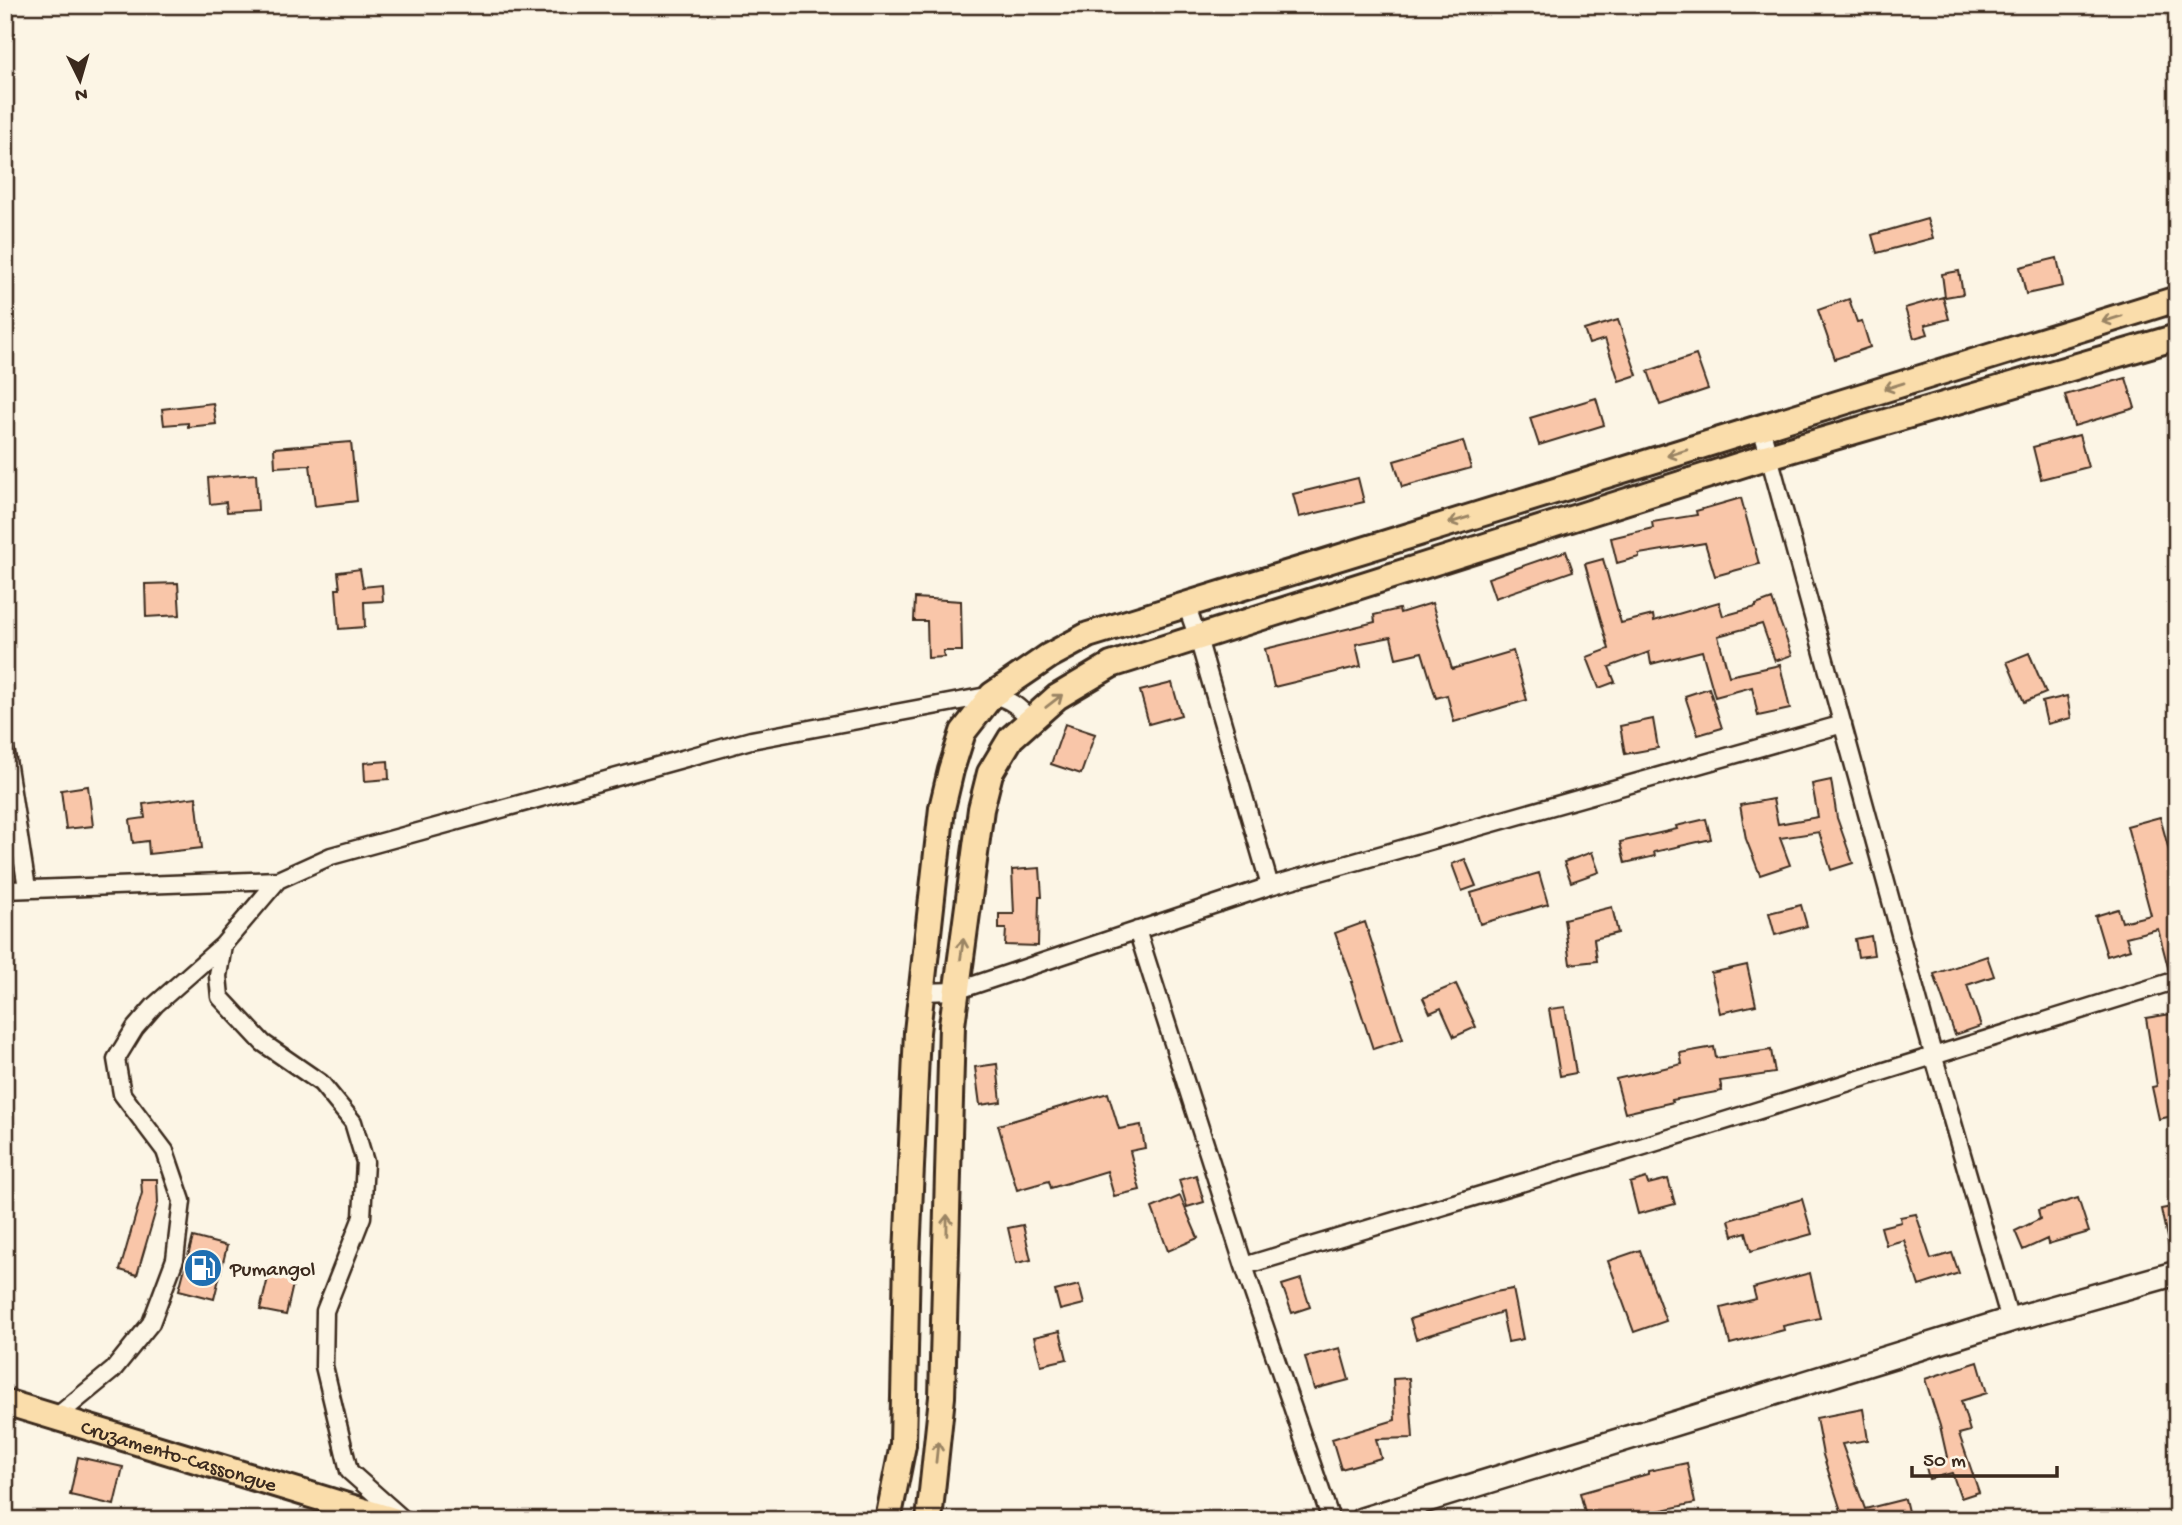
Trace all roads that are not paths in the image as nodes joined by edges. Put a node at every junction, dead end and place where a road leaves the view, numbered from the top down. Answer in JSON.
{"nodes":[{"id":1,"x":2177,"y":299,"type":"edge"},
{"id":2,"x":2177,"y":337,"type":"edge"},
{"id":3,"x":1761,"y":427,"type":"junction"},
{"id":4,"x":1769,"y":456,"type":"junction"},
{"id":5,"x":1526,"y":500,"type":"junction"},
{"id":6,"x":1537,"y":530,"type":"junction"},
{"id":7,"x":1186,"y":604,"type":"junction"},
{"id":8,"x":1198,"y":638,"type":"junction"},
{"id":9,"x":992,"y":695,"type":"junction"},
{"id":10,"x":1031,"y":720,"type":"junction"},
{"id":11,"x":1843,"y":724,"type":"junction"},
{"id":12,"x":5,"y":747,"type":"edge"},
{"id":13,"x":278,"y":880,"type":"junction"},
{"id":14,"x":1270,"y":886,"type":"junction"},
{"id":15,"x":27,"y":888,"type":"junction"},
{"id":16,"x":5,"y":890,"type":"edge"},
{"id":17,"x":1137,"y":930,"type":"junction"},
{"id":18,"x":223,"y":945,"type":"junction"},
{"id":19,"x":2177,"y":980,"type":"edge"},
{"id":20,"x":956,"y":991,"type":"junction"},
{"id":21,"x":921,"y":992,"type":"junction"},
{"id":22,"x":1933,"y":1054,"type":"junction"},
{"id":23,"x":1244,"y":1266,"type":"junction"},
{"id":24,"x":2177,"y":1273,"type":"edge"},
{"id":25,"x":2010,"y":1320,"type":"junction"},
{"id":26,"x":5,"y":1402,"type":"edge"},
{"id":27,"x":56,"y":1417,"type":"junction"},
{"id":28,"x":393,"y":1520,"type":"edge"},
{"id":29,"x":403,"y":1520,"type":"edge"},
{"id":30,"x":888,"y":1520,"type":"edge"},
{"id":31,"x":929,"y":1520,"type":"edge"},
{"id":32,"x":1331,"y":1520,"type":"edge"},
{"id":33,"x":1362,"y":1520,"type":"edge"}],
"edges":[{"from":1,"to":3,"type":"main road","one_way":true},
{"from":2,"to":4,"type":"main road"},
{"from":3,"to":4,"type":"street"},
{"from":3,"to":5,"type":"main road","one_way":true},
{"from":4,"to":6,"type":"main road"},
{"from":4,"to":11,"type":"street"},
{"from":5,"to":6,"type":"main road"},
{"from":5,"to":7,"type":"main road","one_way":true},
{"from":6,"to":8,"type":"main road"},
{"from":7,"to":8,"type":"street"},
{"from":7,"to":9,"type":"main road"},
{"from":10,"to":8,"type":"main road","one_way":true},
{"from":8,"to":14,"type":"street"},
{"from":9,"to":10,"type":"street"},
{"from":9,"to":13,"type":"street"},
{"from":9,"to":21,"type":"main road"},
{"from":20,"to":10,"type":"main road","one_way":true},
{"from":11,"to":14,"type":"street"},
{"from":11,"to":22,"type":"street"},
{"from":12,"to":15,"type":"street"},
{"from":13,"to":15,"type":"street"},
{"from":13,"to":18,"type":"street"},
{"from":14,"to":17,"type":"street"},
{"from":15,"to":16,"type":"street"},
{"from":17,"to":20,"type":"street"},
{"from":17,"to":23,"type":"street"},
{"from":18,"to":27,"type":"street"},
{"from":18,"to":29,"type":"street"},
{"from":19,"to":22,"type":"street"},
{"from":20,"to":21,"type":"street"},
{"from":31,"to":20,"type":"main road","one_way":true},
{"from":21,"to":30,"type":"main road"},
{"from":22,"to":23,"type":"street"},
{"from":22,"to":25,"type":"street"},
{"from":23,"to":32,"type":"street"},
{"from":24,"to":25,"type":"main road"},
{"from":25,"to":33,"type":"main road"},
{"from":26,"to":27,"type":"main road","name":"Cruzamento-Cassongue"},
{"from":27,"to":28,"type":"main road","name":"Cruzamento-Cassongue"}]}
